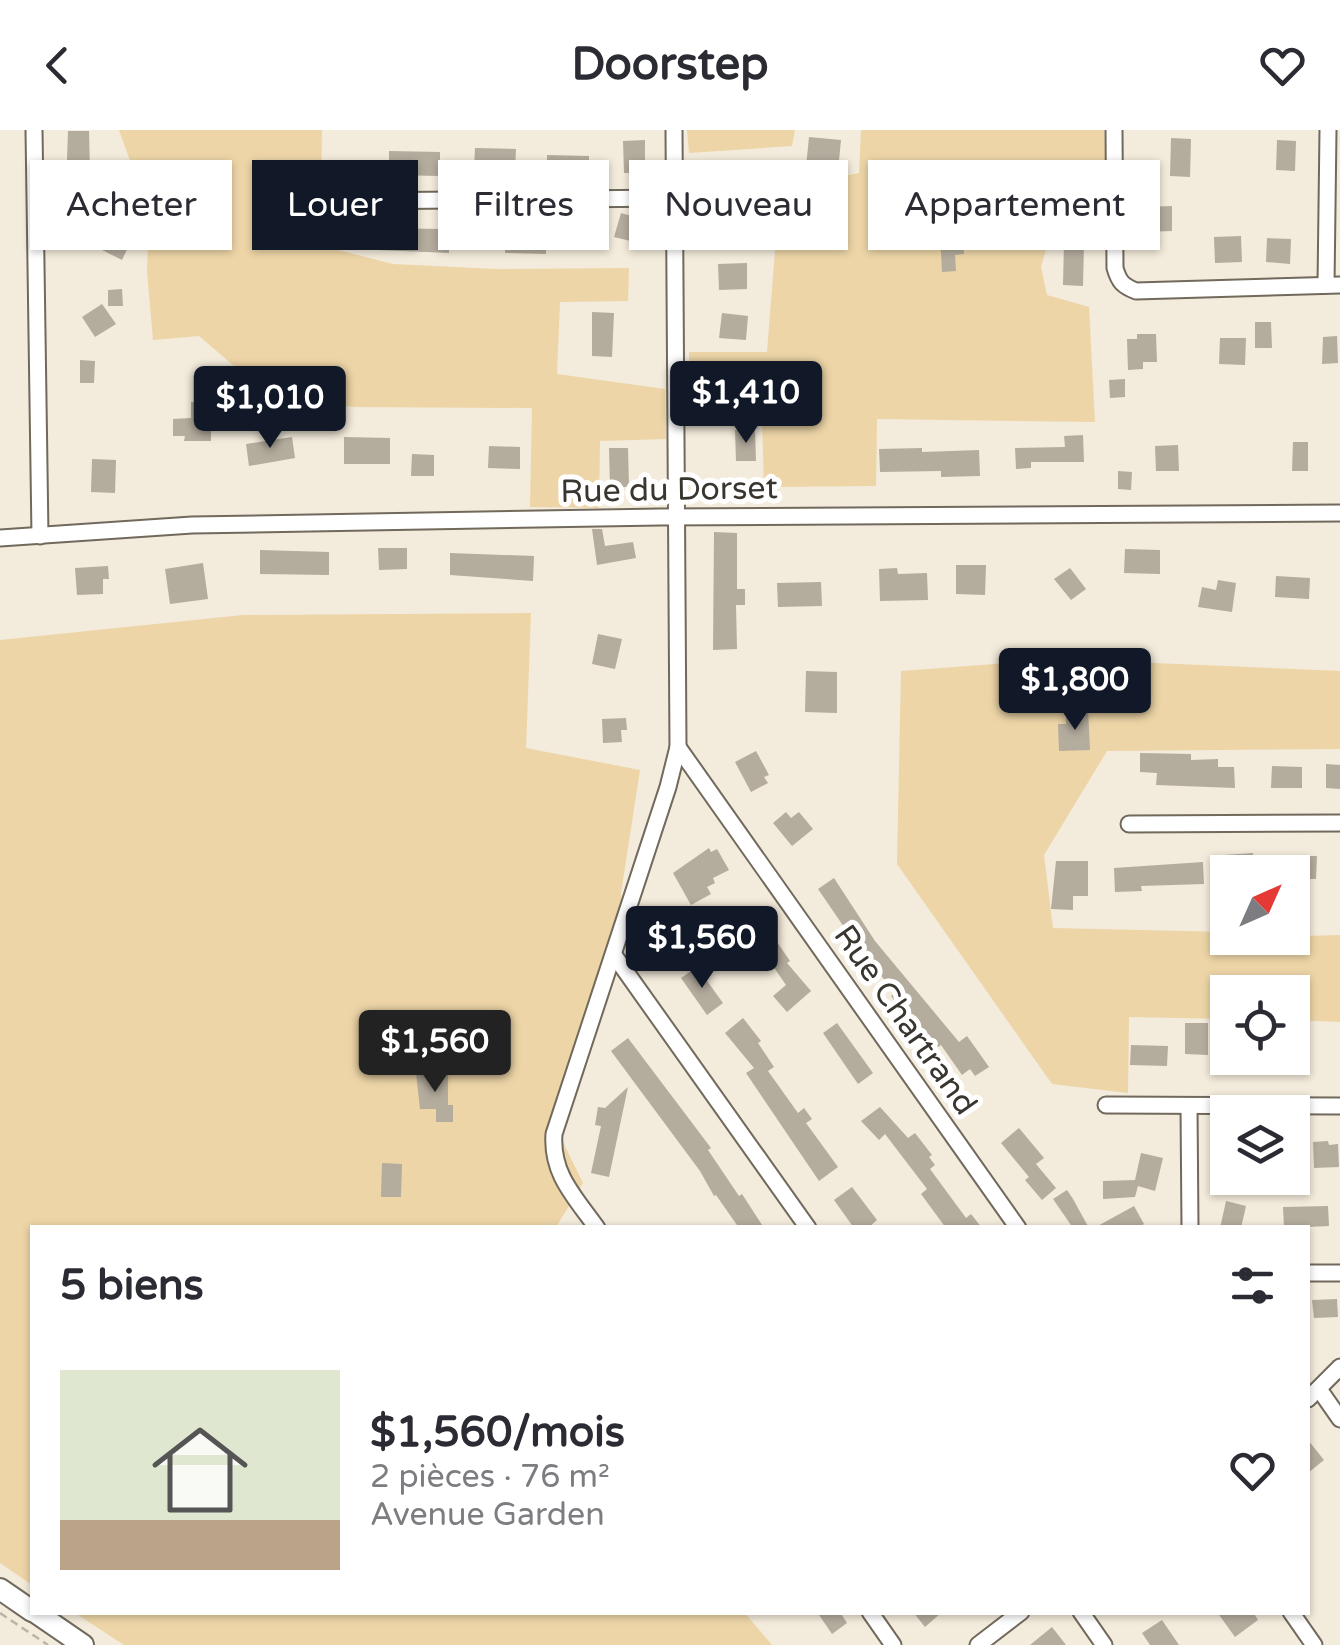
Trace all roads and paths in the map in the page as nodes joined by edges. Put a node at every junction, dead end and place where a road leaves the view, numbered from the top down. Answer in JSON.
{"nodes":[{"id":1,"x":34,"y":130,"type":"edge"},
{"id":2,"x":674,"y":130,"type":"edge"},
{"id":3,"x":1114,"y":130,"type":"edge"},
{"id":4,"x":1328,"y":130,"type":"edge"},
{"id":5,"x":674,"y":160,"type":"edge"},
{"id":6,"x":629,"y":198,"type":"edge"},
{"id":7,"x":418,"y":200,"type":"edge"},
{"id":8,"x":674,"y":250,"type":"edge"},
{"id":9,"x":1333,"y":285,"type":"edge"},
{"id":10,"x":1340,"y":514,"type":"edge"},
{"id":11,"x":677,"y":517,"type":"junction"},
{"id":12,"x":40,"y":536,"type":"junction"},
{"id":13,"x":0,"y":538,"type":"edge"},
{"id":14,"x":678,"y":747,"type":"junction"},
{"id":15,"x":1340,"y":823,"type":"edge"},
{"id":16,"x":1129,"y":824,"type":"dead end"},
{"id":17,"x":614,"y":956,"type":"junction"},
{"id":18,"x":1106,"y":1105,"type":"dead end"},
{"id":19,"x":1189,"y":1106,"type":"junction"},
{"id":20,"x":1340,"y":1106,"type":"edge"},
{"id":21,"x":595,"y":1225,"type":"edge"},
{"id":22,"x":806,"y":1225,"type":"edge"},
{"id":23,"x":1016,"y":1225,"type":"edge"},
{"id":24,"x":1190,"y":1225,"type":"edge"},
{"id":25,"x":1310,"y":1273,"type":"edge"},
{"id":26,"x":1340,"y":1273,"type":"edge"},
{"id":27,"x":1340,"y":1367,"type":"edge"},
{"id":28,"x":1313,"y":1394,"type":"edge"},
{"id":29,"x":1340,"y":1419,"type":"edge"},
{"id":30,"x":0,"y":1589,"type":"edge"},
{"id":31,"x":30,"y":1609,"type":"edge"},
{"id":32,"x":0,"y":1612,"type":"edge"},
{"id":33,"x":38,"y":1615,"type":"edge"},
{"id":34,"x":872,"y":1615,"type":"edge"},
{"id":35,"x":1017,"y":1615,"type":"edge"},
{"id":36,"x":1083,"y":1615,"type":"edge"},
{"id":37,"x":1293,"y":1615,"type":"edge"},
{"id":38,"x":48,"y":1645,"type":"edge"},
{"id":39,"x":82,"y":1645,"type":"edge"},
{"id":40,"x":893,"y":1645,"type":"edge"},
{"id":41,"x":978,"y":1645,"type":"edge"},
{"id":42,"x":1104,"y":1645,"type":"edge"},
{"id":43,"x":1314,"y":1645,"type":"edge"}],
"edges":[{"from":1,"to":12,"type":"street"},
{"from":2,"to":5,"type":"street"},
{"from":3,"to":9,"type":"street"},
{"from":4,"to":9,"type":"street"},
{"from":6,"to":7,"type":"street"},
{"from":8,"to":11,"type":"street"},
{"from":10,"to":11,"type":"street","name":"Rue du Dorset"},
{"from":11,"to":12,"type":"street","name":"Rue du Dorset"},
{"from":11,"to":14,"type":"street"},
{"from":12,"to":13,"type":"street","name":"Rue du Dorset"},
{"from":14,"to":17,"type":"street"},
{"from":14,"to":23,"type":"street","name":"Rue Chartrand"},
{"from":15,"to":16,"type":"street"},
{"from":17,"to":21,"type":"street"},
{"from":17,"to":22,"type":"street"},
{"from":18,"to":19,"type":"street"},
{"from":19,"to":20,"type":"street"},
{"from":19,"to":24,"type":"street"},
{"from":25,"to":26,"type":"street"},
{"from":27,"to":28,"type":"street"},
{"from":28,"to":29,"type":"street"},
{"from":30,"to":31,"type":"street"},
{"from":32,"to":38,"type":"path"},
{"from":33,"to":39,"type":"street"},
{"from":34,"to":40,"type":"street"},
{"from":35,"to":41,"type":"street"},
{"from":36,"to":42,"type":"street"},
{"from":37,"to":43,"type":"street"}]}
